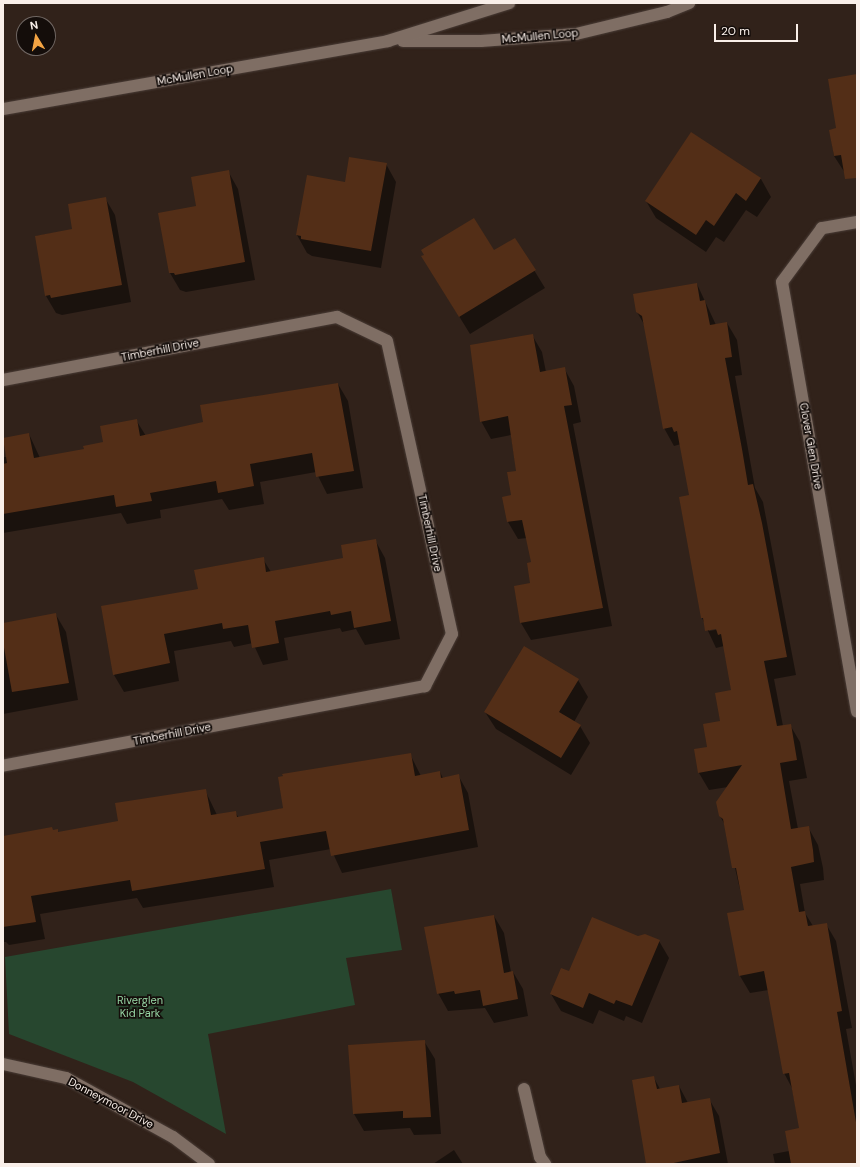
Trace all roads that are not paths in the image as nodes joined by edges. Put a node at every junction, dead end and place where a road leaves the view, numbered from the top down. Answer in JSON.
{"nodes":[{"id":1,"x":509,"y":3,"type":"edge"},
{"id":2,"x":689,"y":3,"type":"edge"},
{"id":3,"x":388,"y":41,"type":"junction"},
{"id":4,"x":3,"y":109,"type":"edge"},
{"id":5,"x":857,"y":222,"type":"edge"},
{"id":6,"x":3,"y":380,"type":"edge"},
{"id":7,"x":857,"y":712,"type":"edge"},
{"id":8,"x":3,"y":766,"type":"edge"},
{"id":9,"x":3,"y":1064,"type":"edge"},
{"id":10,"x":524,"y":1089,"type":"dead end"},
{"id":11,"x":209,"y":1164,"type":"edge"},
{"id":12,"x":545,"y":1164,"type":"edge"}],
"edges":[{"from":1,"to":3,"type":"street","name":"McMullen Loop"},
{"from":2,"to":3,"type":"street","name":"McMullen Loop"},
{"from":3,"to":4,"type":"street","name":"McMullen Loop"},
{"from":5,"to":7,"type":"street","name":"Clover Glen Drive"},
{"from":6,"to":8,"type":"street","name":"Timberhill Drive"},
{"from":9,"to":11,"type":"street","name":"Donneymoor Drive"},
{"from":10,"to":12,"type":"street"}]}
